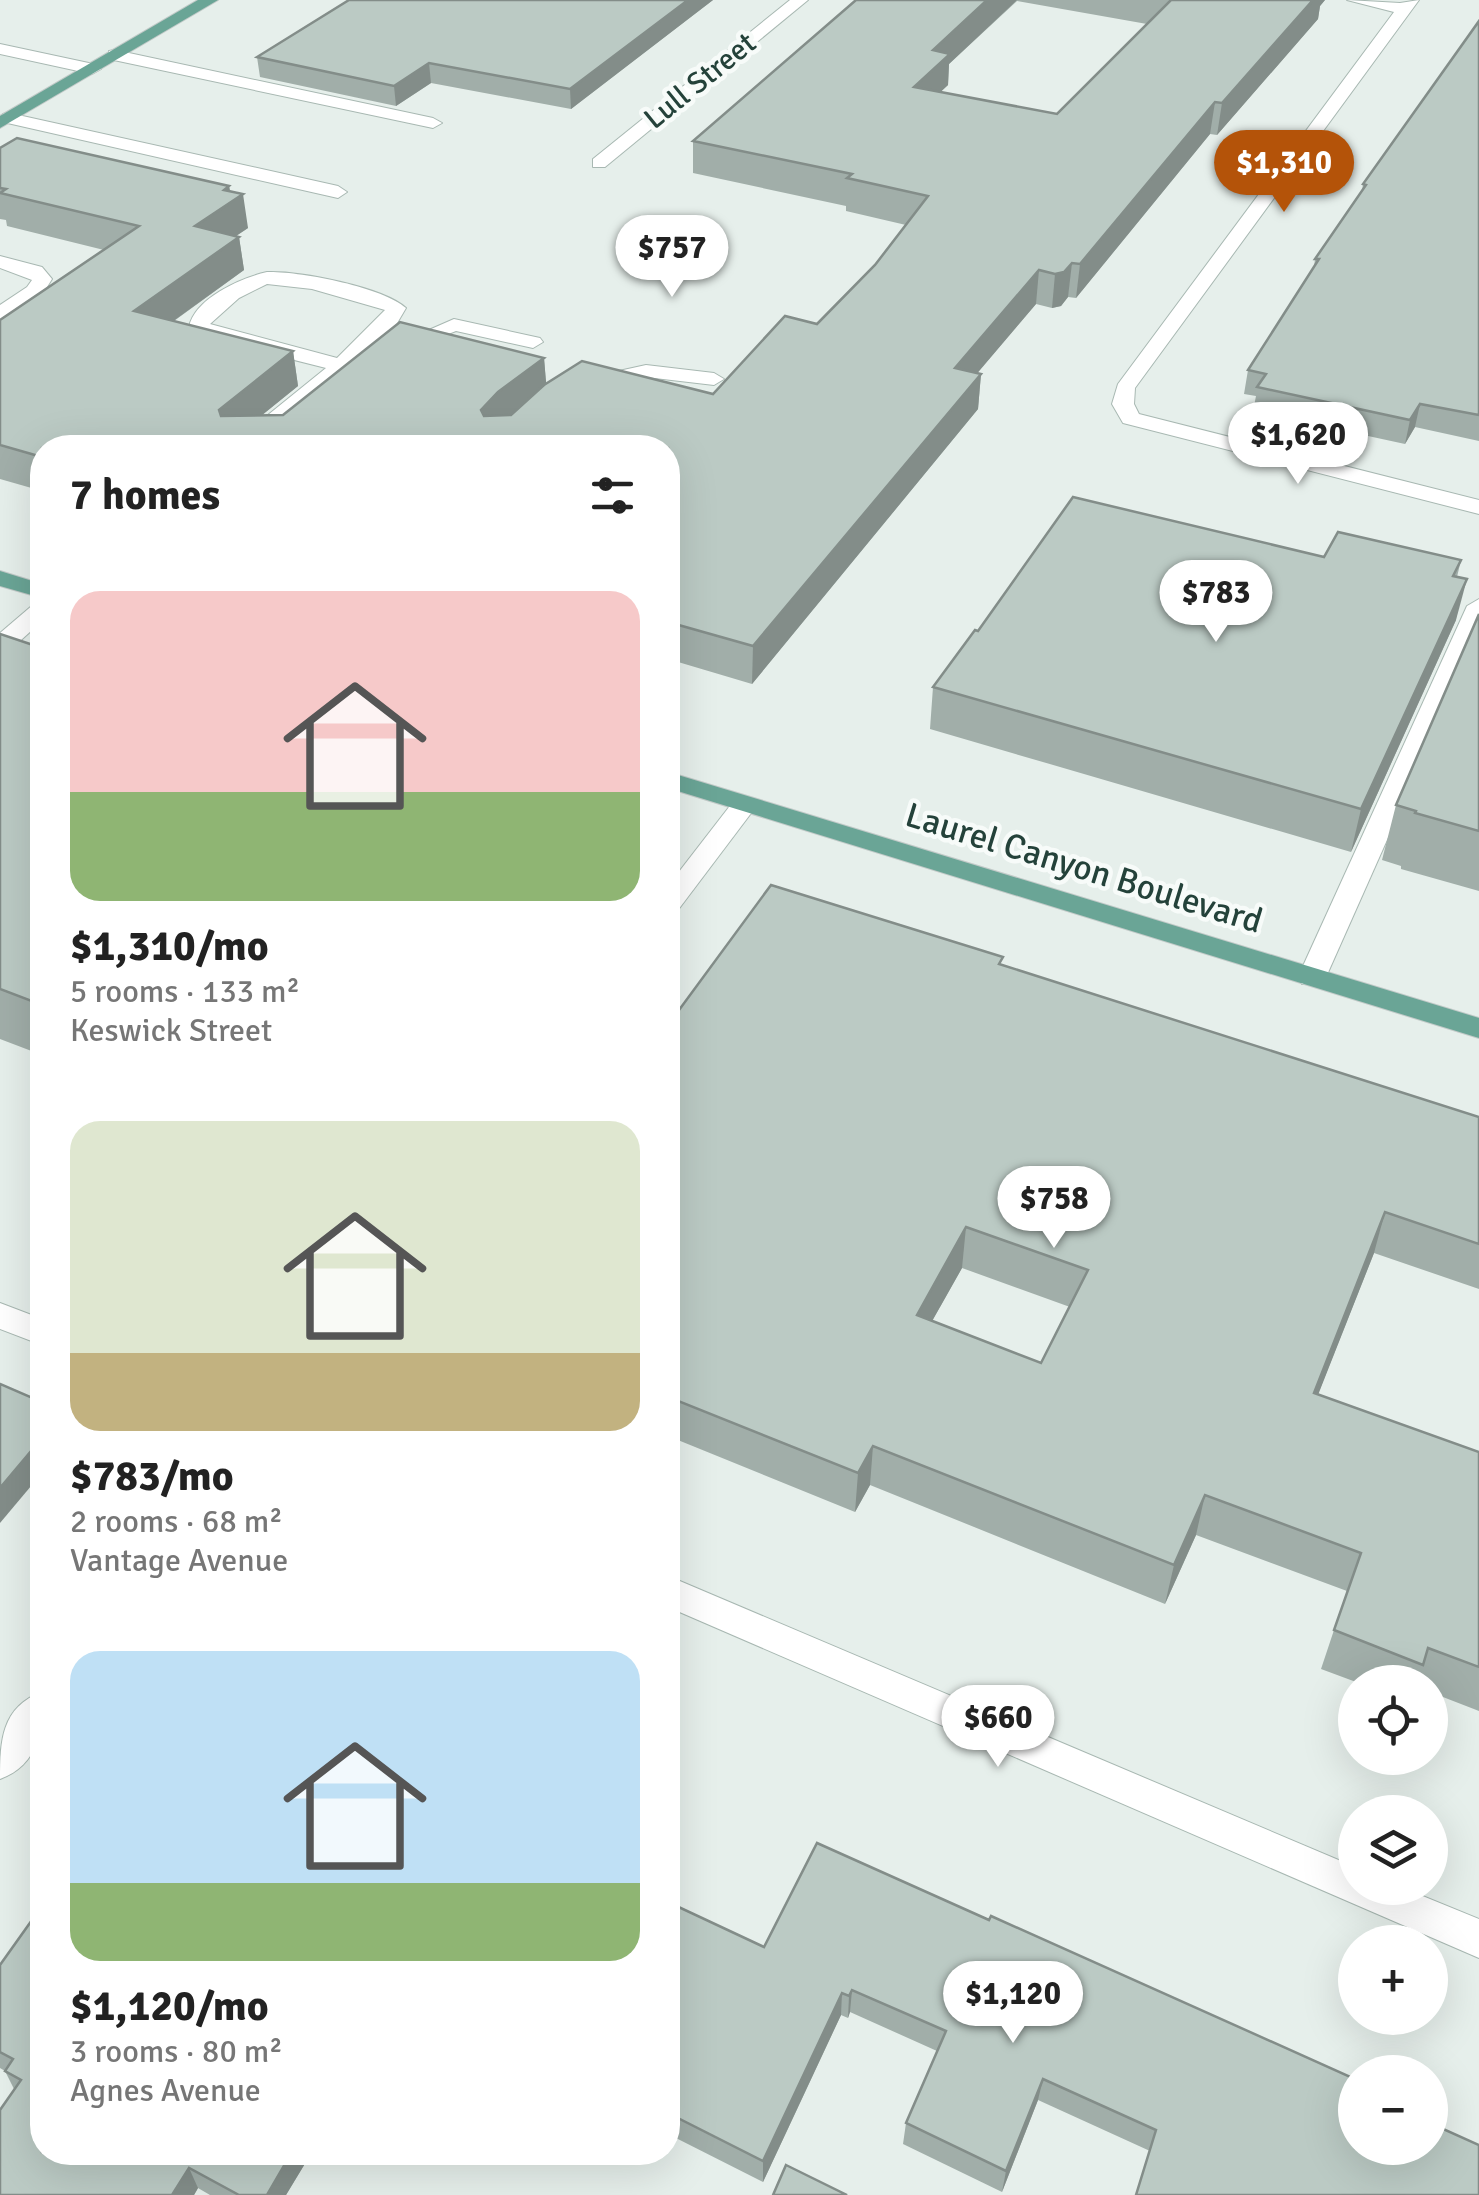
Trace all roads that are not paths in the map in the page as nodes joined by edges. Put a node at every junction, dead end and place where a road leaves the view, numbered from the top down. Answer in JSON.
{"nodes":[{"id":1,"x":210,"y":0,"type":"edge"},
{"id":2,"x":800,"y":0,"type":"edge"},
{"id":3,"x":1355,"y":0,"type":"edge"},
{"id":4,"x":1408,"y":4,"type":"edge"},
{"id":5,"x":0,"y":49,"type":"edge"},
{"id":6,"x":116,"y":55,"type":"junction"},
{"id":7,"x":92,"y":69,"type":"junction"},
{"id":8,"x":5,"y":120,"type":"edge"},
{"id":9,"x":433,"y":123,"type":"dead end"},
{"id":10,"x":599,"y":162,"type":"dead end"},
{"id":11,"x":338,"y":192,"type":"dead end"},
{"id":12,"x":0,"y":262,"type":"edge"},
{"id":13,"x":0,"y":314,"type":"edge"},
{"id":14,"x":534,"y":342,"type":"dead end"},
{"id":15,"x":339,"y":366,"type":"junction"},
{"id":16,"x":714,"y":380,"type":"dead end"},
{"id":17,"x":575,"y":390,"type":"edge"},
{"id":18,"x":254,"y":435,"type":"edge"},
{"id":19,"x":288,"y":435,"type":"edge"},
{"id":20,"x":1479,"y":506,"type":"edge"},
{"id":21,"x":0,"y":578,"type":"edge"},
{"id":22,"x":30,"y":587,"type":"edge"},
{"id":23,"x":1479,"y":606,"type":"edge"},
{"id":24,"x":30,"y":620,"type":"edge"},
{"id":25,"x":0,"y":646,"type":"edge"},
{"id":26,"x":680,"y":784,"type":"edge"},
{"id":27,"x":744,"y":804,"type":"junction"},
{"id":28,"x":680,"y":888,"type":"edge"},
{"id":29,"x":1312,"y":977,"type":"junction"},
{"id":30,"x":1479,"y":1028,"type":"edge"},
{"id":31,"x":0,"y":1316,"type":"edge"},
{"id":32,"x":30,"y":1327,"type":"edge"},
{"id":33,"x":680,"y":1596,"type":"edge"},
{"id":34,"x":30,"y":1724,"type":"edge"},
{"id":35,"x":0,"y":1762,"type":"edge"},
{"id":36,"x":1338,"y":1879,"type":"edge"},
{"id":37,"x":1399,"y":1905,"type":"edge"},
{"id":38,"x":1479,"y":1939,"type":"edge"}],
"edges":[{"from":1,"to":6,"type":"main road"},
{"from":2,"to":10,"type":"street","name":"Lull Street"},
{"from":3,"to":4,"type":"street"},
{"from":4,"to":20,"type":"street"},
{"from":5,"to":7,"type":"street"},
{"from":6,"to":7,"type":"main road"},
{"from":6,"to":9,"type":"street"},
{"from":7,"to":8,"type":"main road"},
{"from":8,"to":11,"type":"street"},
{"from":12,"to":13,"type":"street"},
{"from":14,"to":19,"type":"street"},
{"from":15,"to":15,"type":"street"},
{"from":15,"to":18,"type":"street"},
{"from":16,"to":17,"type":"street"},
{"from":21,"to":22,"type":"main road"},
{"from":23,"to":29,"type":"street"},
{"from":24,"to":25,"type":"street"},
{"from":26,"to":27,"type":"main road","name":"Laurel Canyon Boulevard"},
{"from":27,"to":28,"type":"street"},
{"from":27,"to":29,"type":"main road","name":"Laurel Canyon Boulevard"},
{"from":29,"to":30,"type":"main road","name":"Laurel Canyon Boulevard"},
{"from":31,"to":32,"type":"street"},
{"from":33,"to":36,"type":"street"},
{"from":34,"to":35,"type":"street"},
{"from":37,"to":38,"type":"street"}]}
